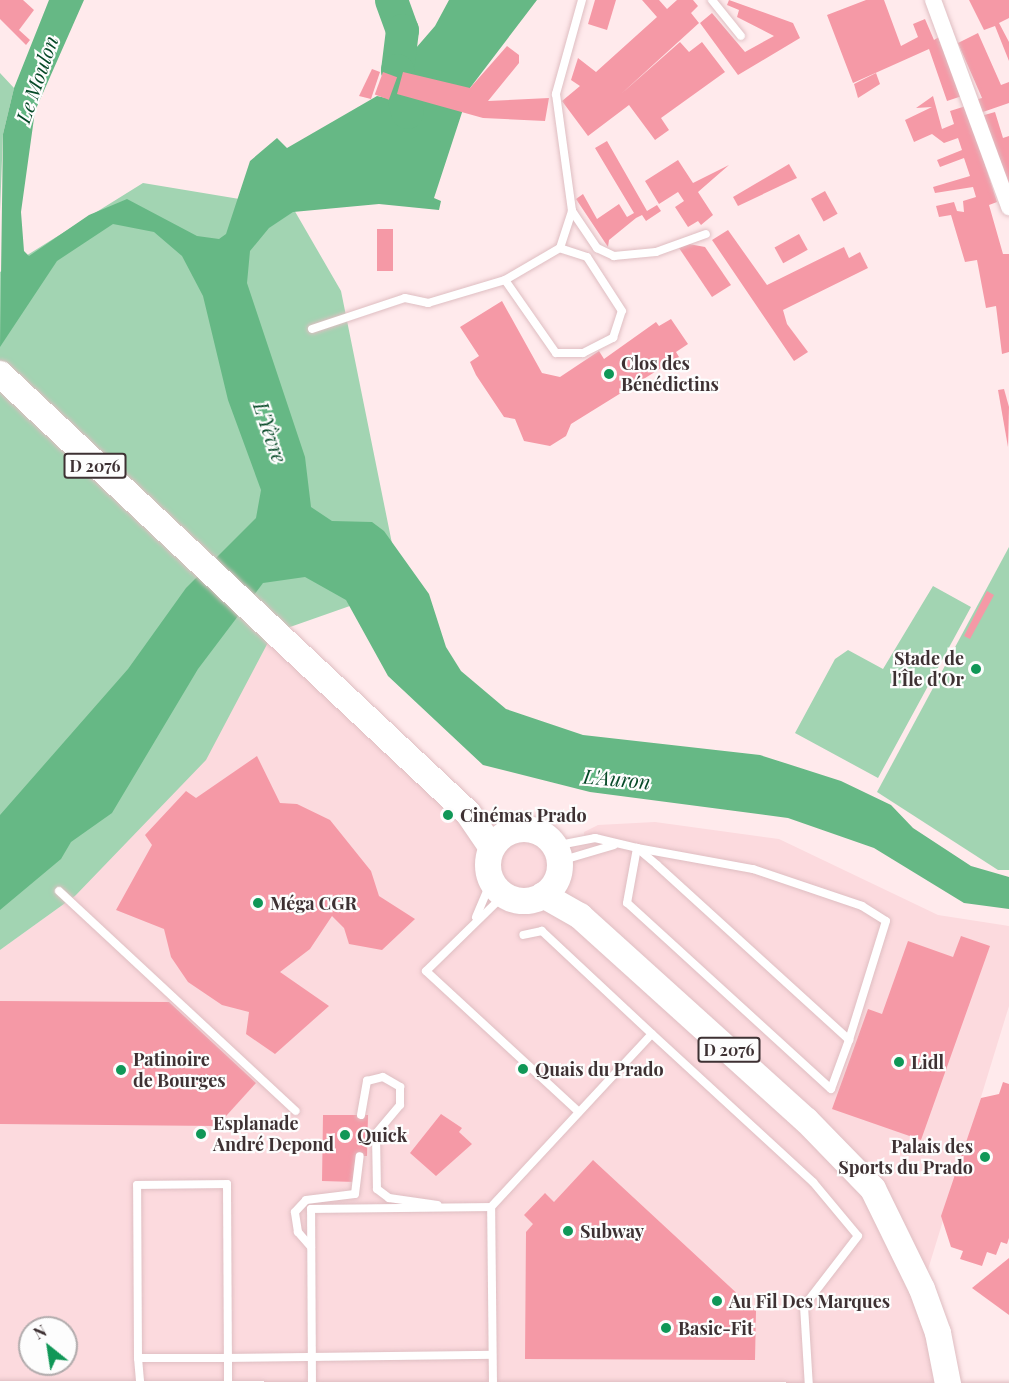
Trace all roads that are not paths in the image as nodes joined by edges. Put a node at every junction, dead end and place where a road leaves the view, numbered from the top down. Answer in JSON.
{"nodes":[{"id":1,"x":582,"y":0,"type":"edge"},
{"id":2,"x":712,"y":0,"type":"edge"},
{"id":3,"x":933,"y":0,"type":"edge"},
{"id":4,"x":741,"y":36,"type":"dead end"},
{"id":5,"x":1009,"y":207,"type":"edge"},
{"id":6,"x":572,"y":211,"type":"junction"},
{"id":7,"x":706,"y":234,"type":"dead end"},
{"id":8,"x":560,"y":248,"type":"junction"},
{"id":9,"x":505,"y":280,"type":"junction"},
{"id":10,"x":312,"y":329,"type":"dead end"},
{"id":11,"x":0,"y":374,"type":"edge"},
{"id":12,"x":500,"y":840,"type":"junction"},
{"id":13,"x":615,"y":845,"type":"junction"},
{"id":14,"x":637,"y":848,"type":"junction"},
{"id":15,"x":554,"y":870,"type":"junction"},
{"id":16,"x":498,"y":888,"type":"junction"},
{"id":17,"x":59,"y":891,"type":"dead end"},
{"id":18,"x":474,"y":921,"type":"junction"},
{"id":19,"x":523,"y":935,"type":"dead end"},
{"id":20,"x":652,"y":1034,"type":"junction"},
{"id":21,"x":849,"y":1040,"type":"junction"},
{"id":22,"x":296,"y":1111,"type":"dead end"},
{"id":23,"x":579,"y":1112,"type":"junction"},
{"id":24,"x":361,"y":1115,"type":"dead end"},
{"id":25,"x":360,"y":1156,"type":"dead end"},
{"id":26,"x":445,"y":1207,"type":"junction"},
{"id":27,"x":490,"y":1207,"type":"junction"},
{"id":28,"x":311,"y":1246,"type":"junction"},
{"id":29,"x":492,"y":1355,"type":"junction"},
{"id":30,"x":312,"y":1357,"type":"junction"},
{"id":31,"x":138,"y":1358,"type":"junction"},
{"id":32,"x":228,"y":1358,"type":"junction"},
{"id":33,"x":493,"y":1386,"type":"junction"},
{"id":34,"x":228,"y":1387,"type":"junction"},
{"id":35,"x":312,"y":1387,"type":"junction"},
{"id":36,"x":809,"y":1387,"type":"junction"},
{"id":37,"x":0,"y":1389,"type":"edge"},
{"id":38,"x":140,"y":1391,"type":"edge"},
{"id":39,"x":182,"y":1391,"type":"edge"},
{"id":40,"x":1009,"y":1391,"type":"edge"},
{"id":41,"x":949,"y":1392,"type":"edge"}],
"edges":[{"from":1,"to":6,"type":"lane"},
{"from":2,"to":4,"type":"lane"},
{"from":3,"to":5,"type":"street"},
{"from":6,"to":7,"type":"lane"},
{"from":6,"to":8,"type":"lane"},
{"from":8,"to":9,"type":"lane"},
{"from":8,"to":9,"type":"lane"},
{"from":9,"to":10,"type":"lane"},
{"from":11,"to":12,"type":"main road","number":"D 2076"},
{"from":12,"to":15,"type":"main road"},
{"from":12,"to":16,"type":"main road"},
{"from":13,"to":14,"type":"lane"},
{"from":13,"to":15,"type":"lane"},
{"from":13,"to":15,"type":"lane"},
{"from":14,"to":21,"type":"lane"},
{"from":14,"to":21,"type":"lane"},
{"from":14,"to":21,"type":"lane"},
{"from":15,"to":16,"type":"main road"},
{"from":15,"to":41,"type":"main road","number":"D 2076"},
{"from":16,"to":18,"type":"lane"},
{"from":16,"to":18,"type":"lane"},
{"from":17,"to":22,"type":"lane"},
{"from":18,"to":23,"type":"lane"},
{"from":19,"to":20,"type":"lane"},
{"from":20,"to":23,"type":"lane"},
{"from":20,"to":36,"type":"lane"},
{"from":23,"to":27,"type":"lane"},
{"from":24,"to":26,"type":"lane"},
{"from":25,"to":28,"type":"lane"},
{"from":26,"to":27,"type":"lane"},
{"from":26,"to":28,"type":"lane"},
{"from":27,"to":29,"type":"lane"},
{"from":28,"to":30,"type":"lane"},
{"from":29,"to":30,"type":"lane"},
{"from":29,"to":33,"type":"lane"},
{"from":30,"to":32,"type":"lane"},
{"from":30,"to":35,"type":"lane"},
{"from":31,"to":32,"type":"lane"},
{"from":31,"to":32,"type":"lane"},
{"from":31,"to":38,"type":"lane"},
{"from":32,"to":34,"type":"lane"},
{"from":33,"to":35,"type":"street"},
{"from":33,"to":36,"type":"street"},
{"from":34,"to":35,"type":"street"},
{"from":34,"to":39,"type":"street"},
{"from":36,"to":41,"type":"street"},
{"from":37,"to":38,"type":"street"},
{"from":38,"to":39,"type":"street"},
{"from":40,"to":41,"type":"street"}]}
